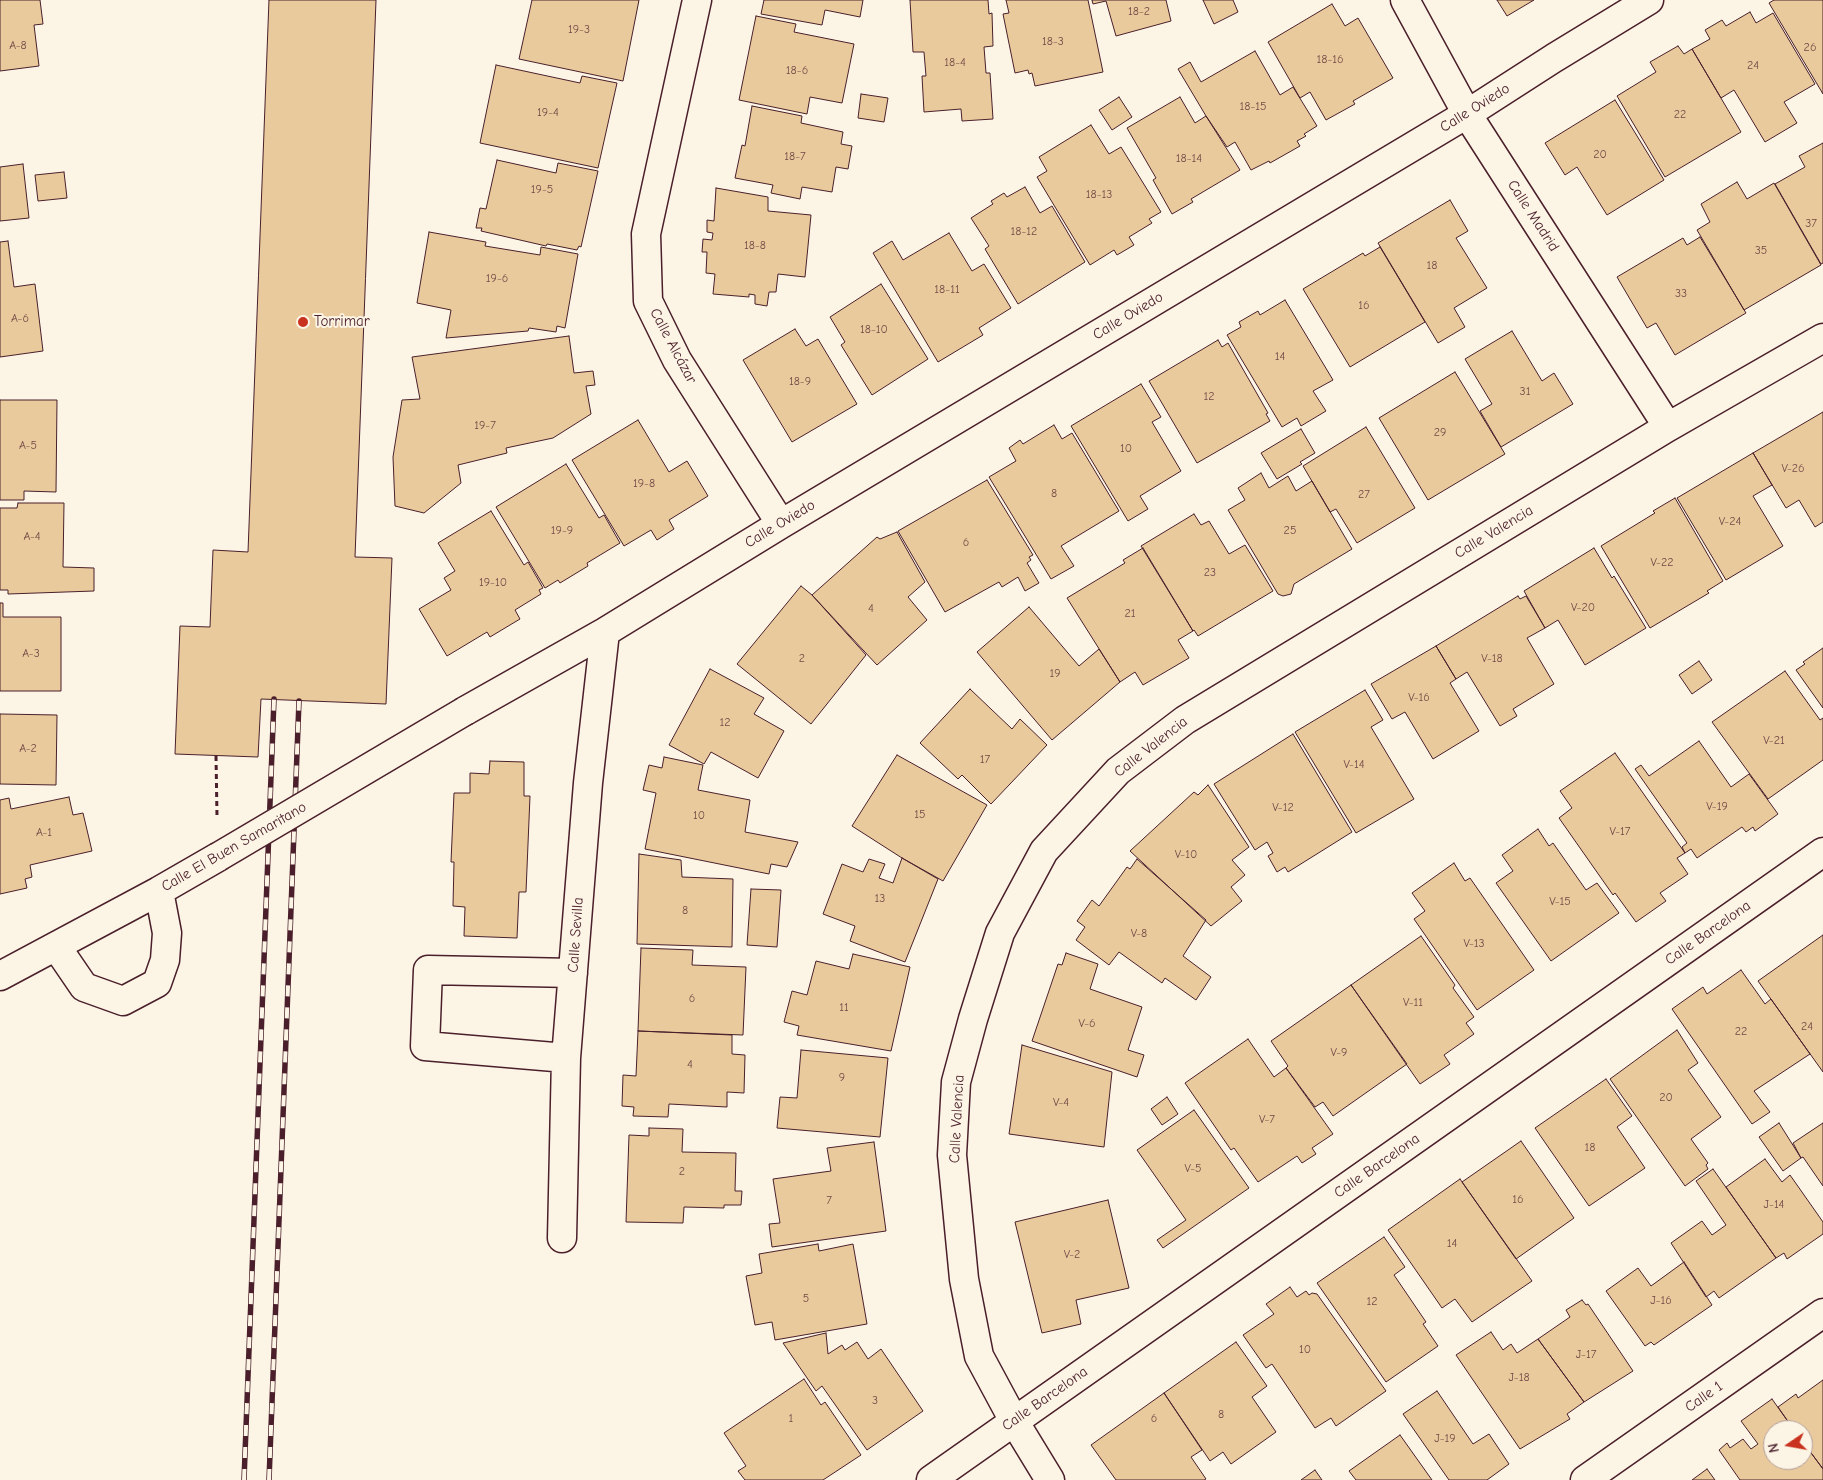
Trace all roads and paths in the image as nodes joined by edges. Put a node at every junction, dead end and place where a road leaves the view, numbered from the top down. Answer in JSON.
{"nodes":[{"id":1,"x":697,"y":0,"type":"edge"},
{"id":2,"x":1405,"y":0,"type":"edge"},
{"id":3,"x":1649,"y":0,"type":"edge"},
{"id":4,"x":1467,"y":114,"type":"junction"},
{"id":5,"x":1823,"y":338,"type":"edge"},
{"id":6,"x":1668,"y":427,"type":"junction"},
{"id":7,"x":781,"y":524,"type":"junction"},
{"id":8,"x":605,"y":632,"type":"junction"},
{"id":9,"x":216,"y":756,"type":"dead end"},
{"id":10,"x":1823,"y":852,"type":"edge"},
{"id":11,"x":218,"y":857,"type":"junction"},
{"id":12,"x":159,"y":891,"type":"junction"},
{"id":13,"x":56,"y":946,"type":"junction"},
{"id":14,"x":573,"y":972,"type":"junction"},
{"id":15,"x":0,"y":976,"type":"edge"},
{"id":16,"x":566,"y":1058,"type":"junction"},
{"id":17,"x":562,"y":1238,"type":"dead end"},
{"id":18,"x":1823,"y":1313,"type":"edge"},
{"id":19,"x":1014,"y":1421,"type":"junction"},
{"id":20,"x":931,"y":1480,"type":"edge"},
{"id":21,"x":1050,"y":1480,"type":"edge"},
{"id":22,"x":1585,"y":1480,"type":"edge"}],
"edges":[{"from":1,"to":7,"type":"street","name":"Calle Alcázar"},
{"from":2,"to":4,"type":"street","name":"Calle Madrid"},
{"from":3,"to":4,"type":"street","name":"Calle Oviedo"},
{"from":4,"to":6,"type":"street","name":"Calle Madrid"},
{"from":4,"to":7,"type":"street","name":"Calle Oviedo"},
{"from":5,"to":6,"type":"street","name":"Calle Valencia"},
{"from":6,"to":19,"type":"street","name":"Calle Valencia"},
{"from":7,"to":8,"type":"street","name":"Calle Oviedo"},
{"from":8,"to":11,"type":"street","name":"Calle El Buen Samaritano","bridge":true},
{"from":8,"to":14,"type":"street","name":"Calle Sevilla"},
{"from":9,"to":11,"type":"path"},
{"from":10,"to":19,"type":"street","name":"Calle Barcelona"},
{"from":11,"to":12,"type":"street","name":"Calle El Buen Samaritano"},
{"from":12,"to":13,"type":"street","name":"Calle El Buen Samaritano"},
{"from":12,"to":13,"type":"street"},
{"from":13,"to":15,"type":"street","name":"Calle El Buen Samaritano"},
{"from":14,"to":16,"type":"street","name":"Calle Sevilla"},
{"from":14,"to":16,"type":"street"},
{"from":16,"to":17,"type":"street","name":"Calle Sevilla"},
{"from":18,"to":22,"type":"street","name":"Calle 1"},
{"from":19,"to":20,"type":"street","name":"Calle Barcelona"},
{"from":19,"to":21,"type":"street","name":"Calle Valencia"}]}
